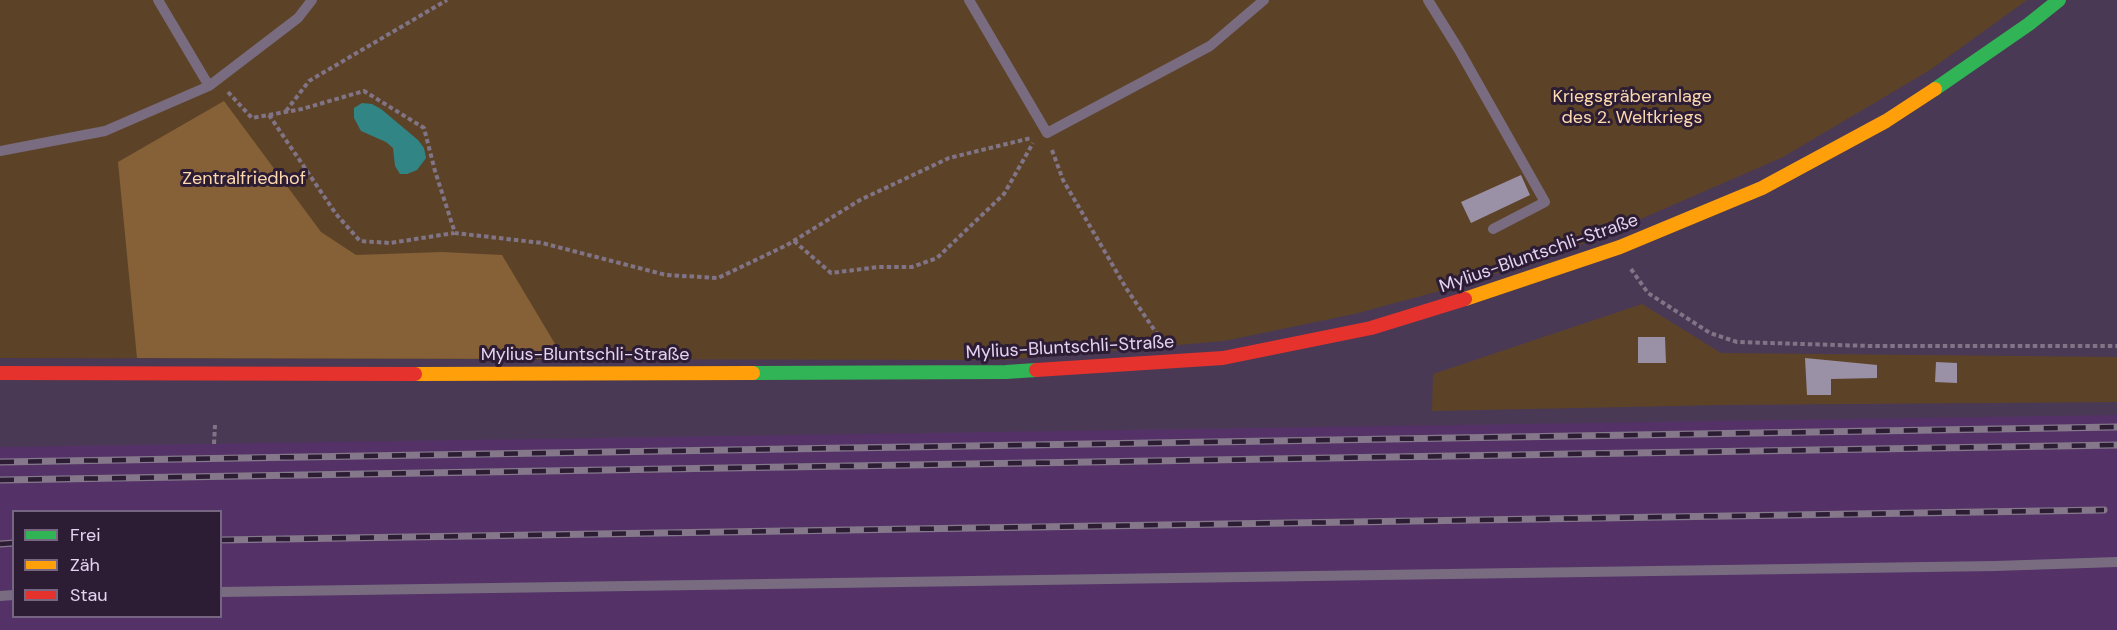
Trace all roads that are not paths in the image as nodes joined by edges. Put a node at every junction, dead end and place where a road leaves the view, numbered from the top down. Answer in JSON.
{"nodes":[{"id":1,"x":158,"y":0,"type":"edge"},
{"id":2,"x":312,"y":0,"type":"edge"},
{"id":3,"x":969,"y":0,"type":"edge"},
{"id":4,"x":1263,"y":0,"type":"edge"},
{"id":5,"x":1428,"y":0,"type":"edge"},
{"id":6,"x":2059,"y":0,"type":"edge"},
{"id":7,"x":214,"y":83,"type":"junction"},
{"id":8,"x":0,"y":151,"type":"edge"},
{"id":9,"x":1493,"y":229,"type":"dead end"},
{"id":10,"x":0,"y":373,"type":"edge"},
{"id":11,"x":2117,"y":562,"type":"edge"},
{"id":12,"x":222,"y":592,"type":"edge"}],
"edges":[{"from":1,"to":7,"type":"lane"},
{"from":2,"to":7,"type":"lane"},
{"from":3,"to":4,"type":"lane"},
{"from":5,"to":9,"type":"lane"},
{"from":6,"to":10,"type":"street","name":"Mylius-Bluntschli-Straße"},
{"from":7,"to":8,"type":"lane"},
{"from":11,"to":12,"type":"lane"}]}
